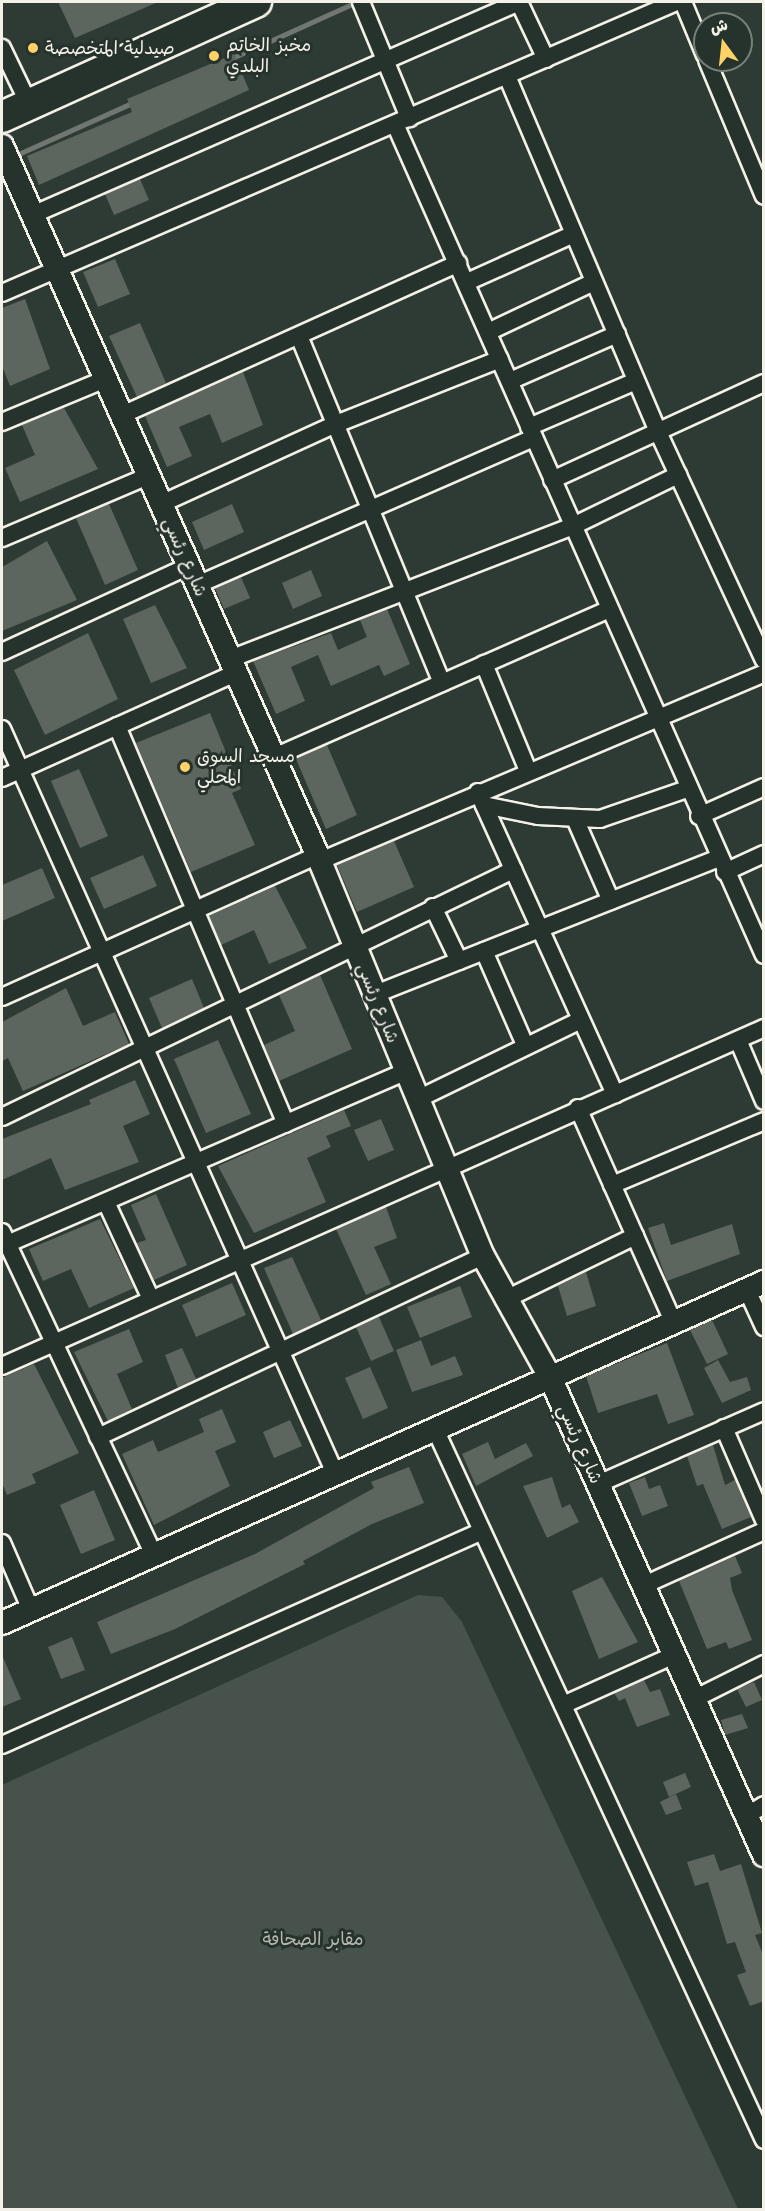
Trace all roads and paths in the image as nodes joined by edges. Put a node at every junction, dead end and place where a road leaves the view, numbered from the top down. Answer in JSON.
{"nodes":[{"id":1,"x":256,"y":2,"type":"edge"},
{"id":2,"x":361,"y":2,"type":"edge"},
{"id":3,"x":676,"y":2,"type":"edge"},
{"id":4,"x":683,"y":2,"type":"edge"},
{"id":5,"x":693,"y":26,"type":"edge"},
{"id":6,"x":2,"y":48,"type":"edge"},
{"id":7,"x":546,"y":59,"type":"junction"},
{"id":8,"x":385,"y":61,"type":"junction"},
{"id":9,"x":713,"y":72,"type":"edge"},
{"id":10,"x":507,"y":76,"type":"junction"},
{"id":11,"x":29,"y":104,"type":"junction"},
{"id":12,"x":2,"y":117,"type":"edge"},
{"id":13,"x":402,"y":121,"type":"junction"},
{"id":14,"x":2,"y":146,"type":"edge"},
{"id":15,"x":757,"y":165,"type":"edge"},
{"id":16,"x":764,"y":196,"type":"edge"},
{"id":17,"x":32,"y":215,"type":"junction"},
{"id":18,"x":574,"y":234,"type":"junction"},
{"id":19,"x":458,"y":263,"type":"junction"},
{"id":20,"x":57,"y":269,"type":"junction"},
{"id":21,"x":467,"y":282,"type":"junction"},
{"id":22,"x":594,"y":282,"type":"junction"},
{"id":23,"x":2,"y":293,"type":"edge"},
{"id":24,"x":488,"y":332,"type":"junction"},
{"id":25,"x":616,"y":334,"type":"junction"},
{"id":26,"x":299,"y":336,"type":"junction"},
{"id":27,"x":500,"y":359,"type":"junction"},
{"id":28,"x":106,"y":380,"type":"junction"},
{"id":29,"x":510,"y":381,"type":"junction"},
{"id":30,"x":636,"y":381,"type":"junction"},
{"id":31,"x":764,"y":383,"type":"edge"},
{"id":32,"x":122,"y":415,"type":"junction"},
{"id":33,"x":2,"y":422,"type":"edge"},
{"id":34,"x":336,"y":424,"type":"junction"},
{"id":35,"x":532,"y":433,"type":"junction"},
{"id":36,"x":659,"y":434,"type":"junction"},
{"id":37,"x":678,"y":475,"type":"junction"},
{"id":38,"x":148,"y":476,"type":"junction"},
{"id":39,"x":552,"y":480,"type":"junction"},
{"id":40,"x":161,"y":504,"type":"junction"},
{"id":41,"x":370,"y":509,"type":"junction"},
{"id":42,"x":573,"y":526,"type":"junction"},
{"id":43,"x":2,"y":538,"type":"edge"},
{"id":44,"x":193,"y":575,"type":"junction"},
{"id":45,"x":405,"y":591,"type":"junction"},
{"id":46,"x":608,"y":610,"type":"junction"},
{"id":47,"x":2,"y":652,"type":"edge"},
{"id":48,"x":764,"y":660,"type":"edge"},
{"id":49,"x":484,"y":664,"type":"junction"},
{"id":50,"x":233,"y":666,"type":"junction"},
{"id":51,"x":764,"y":673,"type":"edge"},
{"id":52,"x":442,"y":683,"type":"junction"},
{"id":53,"x":655,"y":717,"type":"junction"},
{"id":54,"x":117,"y":726,"type":"junction"},
{"id":55,"x":2,"y":729,"type":"edge"},
{"id":56,"x":274,"y":758,"type":"junction"},
{"id":57,"x":19,"y":770,"type":"junction"},
{"id":58,"x":528,"y":771,"type":"junction"},
{"id":59,"x":2,"y":778,"type":"edge"},
{"id":60,"x":764,"y":787,"type":"edge"},
{"id":61,"x":687,"y":789,"type":"junction"},
{"id":62,"x":481,"y":798,"type":"junction"},
{"id":63,"x":699,"y":816,"type":"junction"},
{"id":64,"x":576,"y":820,"type":"junction"},
{"id":65,"x":764,"y":854,"type":"edge"},
{"id":66,"x":319,"y":858,"type":"junction"},
{"id":67,"x":722,"y":865,"type":"junction"},
{"id":68,"x":513,"y":870,"type":"junction"},
{"id":69,"x":611,"y":901,"type":"junction"},
{"id":70,"x":433,"y":907,"type":"junction"},
{"id":71,"x":195,"y":910,"type":"junction"},
{"id":72,"x":540,"y":929,"type":"junction"},
{"id":73,"x":355,"y":945,"type":"junction"},
{"id":74,"x":484,"y":951,"type":"junction"},
{"id":75,"x":102,"y":952,"type":"junction"},
{"id":76,"x":764,"y":955,"type":"edge"},
{"id":77,"x":459,"y":961,"type":"junction"},
{"id":78,"x":373,"y":995,"type":"junction"},
{"id":79,"x":2,"y":997,"type":"edge"},
{"id":80,"x":233,"y":1004,"type":"junction"},
{"id":81,"x":581,"y":1020,"type":"junction"},
{"id":82,"x":764,"y":1028,"type":"edge"},
{"id":83,"x":738,"y":1040,"type":"junction"},
{"id":84,"x":525,"y":1045,"type":"junction"},
{"id":85,"x":144,"y":1048,"type":"junction"},
{"id":86,"x":407,"y":1071,"type":"junction"},
{"id":87,"x":615,"y":1094,"type":"junction"},
{"id":88,"x":418,"y":1099,"type":"junction"},
{"id":89,"x":764,"y":1101,"type":"edge"},
{"id":90,"x":578,"y":1108,"type":"junction"},
{"id":91,"x":2,"y":1117,"type":"edge"},
{"id":92,"x":764,"y":1121,"type":"edge"},
{"id":93,"x":286,"y":1124,"type":"junction"},
{"id":94,"x":195,"y":1164,"type":"junction"},
{"id":95,"x":449,"y":1167,"type":"junction"},
{"id":96,"x":612,"y":1185,"type":"junction"},
{"id":97,"x":106,"y":1202,"type":"junction"},
{"id":98,"x":635,"y":1236,"type":"junction"},
{"id":99,"x":4,"y":1238,"type":"edge"},
{"id":100,"x":483,"y":1256,"type":"junction"},
{"id":101,"x":238,"y":1261,"type":"junction"},
{"id":102,"x":755,"y":1286,"type":"edge"},
{"id":103,"x":151,"y":1299,"type":"junction"},
{"id":104,"x":504,"y":1300,"type":"junction"},
{"id":105,"x":673,"y":1321,"type":"junction"},
{"id":106,"x":764,"y":1327,"type":"edge"},
{"id":107,"x":54,"y":1342,"type":"junction"},
{"id":108,"x":279,"y":1352,"type":"junction"},
{"id":109,"x":2,"y":1366,"type":"edge"},
{"id":110,"x":550,"y":1377,"type":"junction"},
{"id":111,"x":764,"y":1411,"type":"edge"},
{"id":112,"x":724,"y":1428,"type":"junction"},
{"id":113,"x":435,"y":1429,"type":"junction"},
{"id":114,"x":98,"y":1437,"type":"junction"},
{"id":115,"x":335,"y":1473,"type":"junction"},
{"id":116,"x":598,"y":1484,"type":"junction"},
{"id":117,"x":764,"y":1520,"type":"edge"},
{"id":118,"x":764,"y":1531,"type":"edge"},
{"id":119,"x":480,"y":1532,"type":"junction"},
{"id":120,"x":2,"y":1543,"type":"edge"},
{"id":121,"x":154,"y":1555,"type":"junction"},
{"id":122,"x":642,"y":1586,"type":"junction"},
{"id":123,"x":31,"y":1610,"type":"junction"},
{"id":124,"x":2,"y":1623,"type":"edge"},
{"id":125,"x":674,"y":1655,"type":"junction"},
{"id":126,"x":764,"y":1664,"type":"edge"},
{"id":127,"x":694,"y":1699,"type":"junction"},
{"id":128,"x":562,"y":1705,"type":"junction"},
{"id":129,"x":2,"y":1745,"type":"edge"},
{"id":130,"x":755,"y":1810,"type":"edge"},
{"id":131,"x":764,"y":1855,"type":"edge"},
{"id":132,"x":764,"y":2140,"type":"edge"}],
"edges":[{"from":1,"to":11,"type":"highway"},
{"from":2,"to":8,"type":"street"},
{"from":3,"to":7,"type":"street"},
{"from":4,"to":5,"type":"street"},
{"from":6,"to":11,"type":"street"},
{"from":7,"to":8,"type":"street"},
{"from":7,"to":10,"type":"street"},
{"from":8,"to":13,"type":"street"},
{"from":8,"to":17,"type":"street"},
{"from":9,"to":15,"type":"street"},
{"from":10,"to":13,"type":"street"},
{"from":10,"to":18,"type":"street"},
{"from":11,"to":12,"type":"highway"},
{"from":13,"to":19,"type":"street"},
{"from":13,"to":20,"type":"street"},
{"from":14,"to":17,"type":"street","name":"شارع رئسي"},
{"from":15,"to":16,"type":"street"},
{"from":17,"to":20,"type":"street","name":"شارع رئسي"},
{"from":18,"to":21,"type":"street"},
{"from":18,"to":22,"type":"street"},
{"from":19,"to":21,"type":"street"},
{"from":19,"to":26,"type":"street"},
{"from":20,"to":23,"type":"street"},
{"from":20,"to":28,"type":"street","name":"شارع رئسي"},
{"from":21,"to":24,"type":"street"},
{"from":22,"to":24,"type":"street"},
{"from":22,"to":25,"type":"street"},
{"from":24,"to":27,"type":"street"},
{"from":25,"to":29,"type":"street"},
{"from":25,"to":30,"type":"street"},
{"from":26,"to":32,"type":"street"},
{"from":26,"to":34,"type":"street"},
{"from":27,"to":29,"type":"street"},
{"from":27,"to":34,"type":"street"},
{"from":28,"to":32,"type":"street","name":"شارع رئسي"},
{"from":28,"to":33,"type":"street"},
{"from":29,"to":35,"type":"street"},
{"from":30,"to":35,"type":"street"},
{"from":30,"to":36,"type":"street"},
{"from":31,"to":36,"type":"street"},
{"from":32,"to":38,"type":"street","name":"شارع رئسي"},
{"from":34,"to":40,"type":"street"},
{"from":34,"to":41,"type":"street"},
{"from":35,"to":39,"type":"street"},
{"from":35,"to":41,"type":"street"},
{"from":36,"to":37,"type":"street"},
{"from":36,"to":39,"type":"street"},
{"from":37,"to":42,"type":"street"},
{"from":37,"to":48,"type":"street"},
{"from":38,"to":40,"type":"street","name":"شارع رئسي"},
{"from":38,"to":43,"type":"street"},
{"from":39,"to":42,"type":"street"},
{"from":40,"to":44,"type":"street","name":"شارع رئسي"},
{"from":41,"to":44,"type":"street"},
{"from":41,"to":45,"type":"street"},
{"from":42,"to":45,"type":"street"},
{"from":42,"to":46,"type":"street"},
{"from":44,"to":47,"type":"street"},
{"from":44,"to":50,"type":"street","name":"شارع رئسي"},
{"from":45,"to":50,"type":"street"},
{"from":45,"to":52,"type":"street"},
{"from":46,"to":49,"type":"street"},
{"from":46,"to":53,"type":"street"},
{"from":49,"to":52,"type":"street"},
{"from":49,"to":58,"type":"street"},
{"from":50,"to":54,"type":"street"},
{"from":50,"to":56,"type":"street","name":"شارع رئسي"},
{"from":51,"to":53,"type":"street"},
{"from":52,"to":56,"type":"street"},
{"from":53,"to":58,"type":"street"},
{"from":53,"to":61,"type":"street"},
{"from":54,"to":57,"type":"street"},
{"from":54,"to":71,"type":"street"},
{"from":55,"to":57,"type":"street"},
{"from":56,"to":66,"type":"street","name":"شارع رئسي"},
{"from":57,"to":59,"type":"street"},
{"from":57,"to":75,"type":"street"},
{"from":58,"to":62,"type":"street"},
{"from":60,"to":63,"type":"street"},
{"from":61,"to":63,"type":"street"},
{"from":61,"to":64,"type":"street"},
{"from":62,"to":64,"type":"street"},
{"from":62,"to":66,"type":"street"},
{"from":62,"to":68,"type":"street"},
{"from":63,"to":67,"type":"street"},
{"from":64,"to":69,"type":"street"},
{"from":65,"to":67,"type":"street"},
{"from":66,"to":71,"type":"street"},
{"from":66,"to":73,"type":"street","name":"شارع رئسي"},
{"from":67,"to":69,"type":"street"},
{"from":67,"to":76,"type":"street"},
{"from":68,"to":70,"type":"street"},
{"from":68,"to":72,"type":"street"},
{"from":69,"to":72,"type":"street"},
{"from":70,"to":73,"type":"street"},
{"from":70,"to":77,"type":"street"},
{"from":71,"to":75,"type":"street"},
{"from":71,"to":80,"type":"street"},
{"from":72,"to":74,"type":"street"},
{"from":72,"to":81,"type":"street"},
{"from":73,"to":78,"type":"street","name":"شارع رئسي"},
{"from":73,"to":80,"type":"street"},
{"from":74,"to":77,"type":"street"},
{"from":74,"to":84,"type":"street"},
{"from":75,"to":79,"type":"street"},
{"from":75,"to":85,"type":"street"},
{"from":77,"to":78,"type":"street"},
{"from":78,"to":86,"type":"street","name":"شارع رئسي"},
{"from":80,"to":85,"type":"street"},
{"from":80,"to":93,"type":"street"},
{"from":81,"to":84,"type":"street"},
{"from":81,"to":87,"type":"street"},
{"from":82,"to":83,"type":"street"},
{"from":83,"to":87,"type":"street"},
{"from":83,"to":89,"type":"street"},
{"from":84,"to":88,"type":"street"},
{"from":85,"to":91,"type":"street"},
{"from":85,"to":94,"type":"street"},
{"from":86,"to":88,"type":"street","name":"شارع رئسي"},
{"from":86,"to":93,"type":"street"},
{"from":87,"to":90,"type":"street"},
{"from":88,"to":95,"type":"street","name":"شارع رئسي"},
{"from":90,"to":95,"type":"street"},
{"from":90,"to":96,"type":"street"},
{"from":92,"to":96,"type":"street"},
{"from":93,"to":94,"type":"street"},
{"from":94,"to":97,"type":"street"},
{"from":94,"to":101,"type":"street"},
{"from":95,"to":100,"type":"street","name":"شارع رئسي"},
{"from":95,"to":101,"type":"street"},
{"from":96,"to":98,"type":"street"},
{"from":97,"to":99,"type":"street"},
{"from":97,"to":103,"type":"street"},
{"from":98,"to":104,"type":"street"},
{"from":98,"to":105,"type":"street"},
{"from":99,"to":107,"type":"street"},
{"from":100,"to":104,"type":"street","name":"شارع رئسي"},
{"from":100,"to":108,"type":"street"},
{"from":101,"to":103,"type":"street"},
{"from":101,"to":108,"type":"street"},
{"from":102,"to":105,"type":"street"},
{"from":102,"to":106,"type":"street"},
{"from":103,"to":107,"type":"street"},
{"from":104,"to":110,"type":"street","name":"شارع رئسي"},
{"from":105,"to":110,"type":"street"},
{"from":107,"to":109,"type":"street"},
{"from":107,"to":114,"type":"street"},
{"from":108,"to":114,"type":"street"},
{"from":108,"to":115,"type":"street"},
{"from":110,"to":113,"type":"street"},
{"from":110,"to":116,"type":"street","name":"شارع رئسي"},
{"from":111,"to":112,"type":"street"},
{"from":112,"to":116,"type":"street"},
{"from":112,"to":117,"type":"street"},
{"from":113,"to":115,"type":"street"},
{"from":113,"to":119,"type":"street"},
{"from":114,"to":121,"type":"street"},
{"from":115,"to":121,"type":"street"},
{"from":116,"to":122,"type":"street","name":"شارع رئسي"},
{"from":118,"to":122,"type":"street"},
{"from":119,"to":128,"type":"street"},
{"from":119,"to":129,"type":"street"},
{"from":120,"to":123,"type":"street"},
{"from":121,"to":123,"type":"street"},
{"from":122,"to":125,"type":"street","name":"شارع رئسي"},
{"from":123,"to":124,"type":"street"},
{"from":125,"to":127,"type":"street","name":"شارع رئسي"},
{"from":125,"to":128,"type":"street"},
{"from":126,"to":127,"type":"street"},
{"from":127,"to":130,"type":"street","name":"شارع رئسي"},
{"from":128,"to":132,"type":"street"},
{"from":130,"to":131,"type":"street","name":"شارع رئسي"}]}
